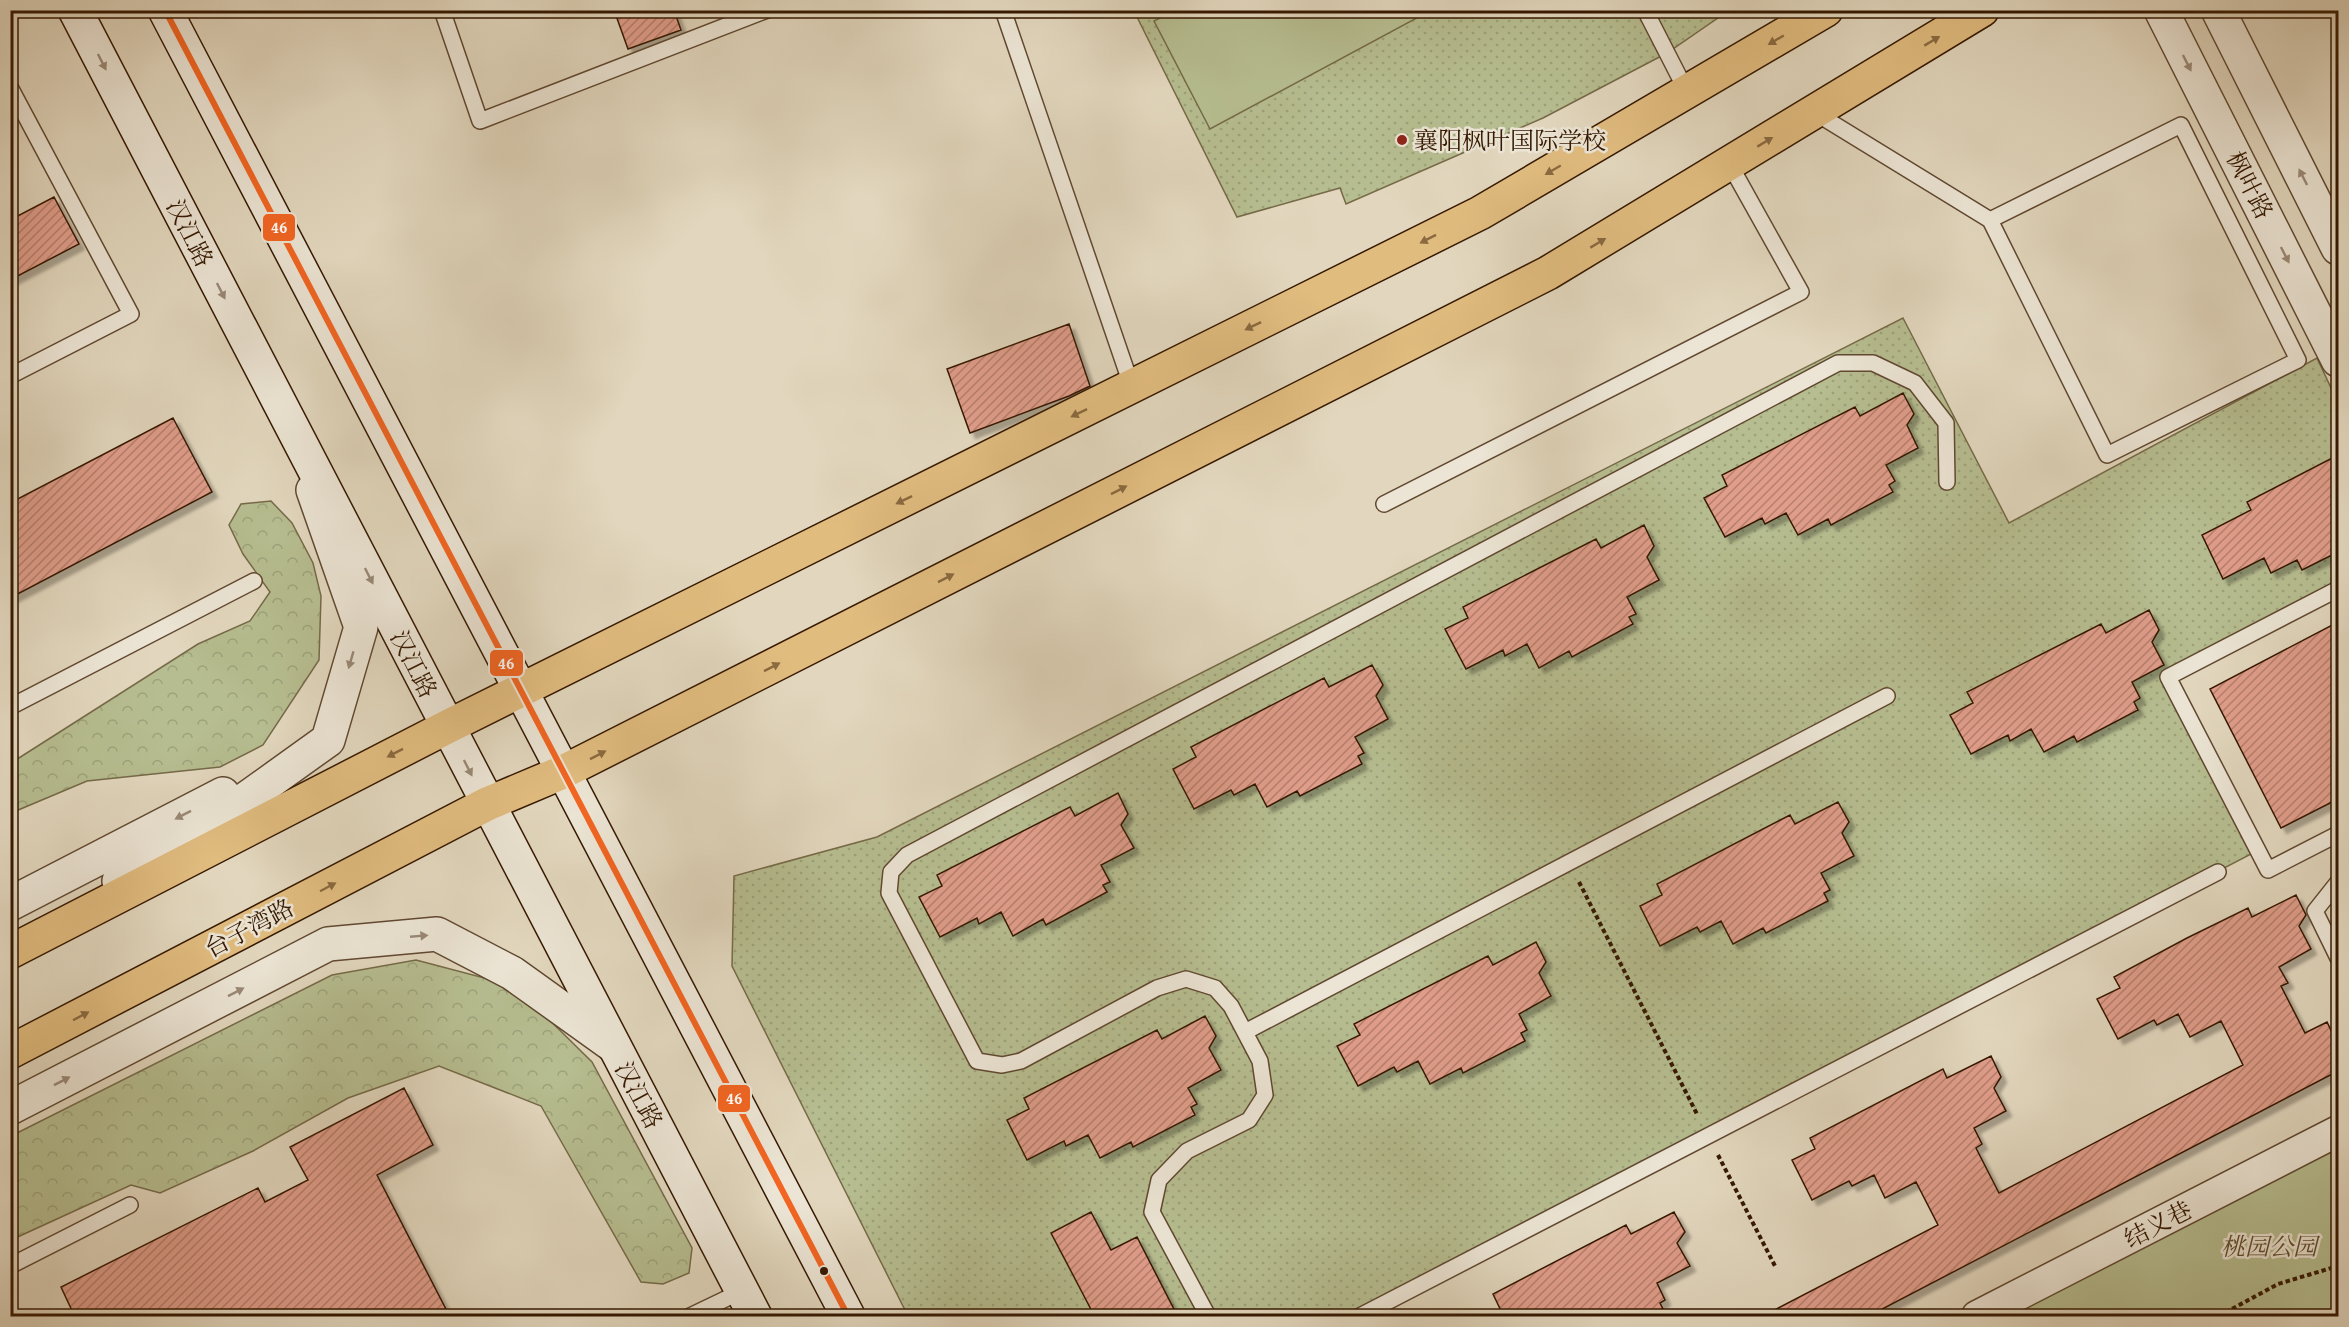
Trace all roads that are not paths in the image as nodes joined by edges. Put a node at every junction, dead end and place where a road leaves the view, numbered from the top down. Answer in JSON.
{"nodes":[{"id":1,"x":75,"y":10,"type":"edge"},
{"id":2,"x":165,"y":10,"type":"edge"},
{"id":3,"x":442,"y":10,"type":"edge"},
{"id":4,"x":767,"y":10,"type":"edge"},
{"id":5,"x":1003,"y":10,"type":"edge"},
{"id":6,"x":1645,"y":10,"type":"edge"},
{"id":7,"x":1826,"y":10,"type":"edge"},
{"id":8,"x":1982,"y":10,"type":"edge"},
{"id":9,"x":2161,"y":10,"type":"edge"},
{"id":10,"x":2218,"y":10,"type":"edge"},
{"id":11,"x":10,"y":87,"type":"edge"},
{"id":12,"x":1687,"y":92,"type":"junction"},
{"id":13,"x":1814,"y":112,"type":"junction"},
{"id":14,"x":1729,"y":164,"type":"junction"},
{"id":15,"x":1990,"y":219,"type":"junction"},
{"id":16,"x":2338,"y":248,"type":"edge"},
{"id":17,"x":2338,"y":360,"type":"edge"},
{"id":18,"x":10,"y":376,"type":"edge"},
{"id":19,"x":1132,"y":387,"type":"junction"},
{"id":20,"x":291,"y":426,"type":"junction"},
{"id":21,"x":1947,"y":482,"type":"dead end"},
{"id":22,"x":1384,"y":504,"type":"dead end"},
{"id":23,"x":254,"y":581,"type":"dead end"},
{"id":24,"x":2338,"y":589,"type":"edge"},
{"id":25,"x":521,"y":690,"type":"junction"},
{"id":26,"x":1887,"y":696,"type":"dead end"},
{"id":27,"x":10,"y":707,"type":"edge"},
{"id":28,"x":447,"y":726,"type":"junction"},
{"id":29,"x":328,"y":740,"type":"junction"},
{"id":30,"x":563,"y":772,"type":"junction"},
{"id":31,"x":487,"y":804,"type":"junction"},
{"id":32,"x":2338,"y":834,"type":"edge"},
{"id":33,"x":2218,"y":872,"type":"dead end"},
{"id":34,"x":2338,"y":882,"type":"edge"},
{"id":35,"x":10,"y":904,"type":"edge"},
{"id":36,"x":10,"y":950,"type":"edge"},
{"id":37,"x":2338,"y":958,"type":"edge"},
{"id":38,"x":1245,"y":1032,"type":"junction"},
{"id":39,"x":614,"y":1046,"type":"junction"},
{"id":40,"x":10,"y":1052,"type":"edge"},
{"id":41,"x":10,"y":1108,"type":"edge"},
{"id":42,"x":2338,"y":1131,"type":"edge"},
{"id":43,"x":130,"y":1205,"type":"dead end"},
{"id":44,"x":10,"y":1266,"type":"edge"},
{"id":45,"x":748,"y":1304,"type":"edge"},
{"id":46,"x":690,"y":1317,"type":"edge"},
{"id":47,"x":848,"y":1317,"type":"edge"},
{"id":48,"x":1208,"y":1317,"type":"edge"},
{"id":49,"x":1360,"y":1317,"type":"edge"},
{"id":50,"x":1977,"y":1317,"type":"edge"}],
"edges":[{"from":1,"to":20,"type":"main road","name":"汉江路","one_way":true},
{"from":2,"to":25,"type":"main road"},
{"from":3,"to":4,"type":"lane"},
{"from":5,"to":19,"type":"lane"},
{"from":6,"to":12,"type":"lane"},
{"from":7,"to":12,"type":"main road","one_way":true},
{"from":13,"to":8,"type":"main road","name":"台子湾路","one_way":true},
{"from":9,"to":17,"type":"main road","name":"枫叶路","one_way":true},
{"from":16,"to":10,"type":"main road","name":"枫叶路","one_way":true},
{"from":11,"to":18,"type":"lane"},
{"from":12,"to":19,"type":"main road","one_way":true},
{"from":14,"to":13,"type":"main road","name":"台子湾路","one_way":true},
{"from":13,"to":15,"type":"lane"},
{"from":14,"to":22,"type":"lane"},
{"from":30,"to":14,"type":"main road","name":"台子湾路","one_way":true},
{"from":15,"to":15,"type":"lane"},
{"from":19,"to":25,"type":"main road","one_way":true},
{"from":20,"to":28,"type":"main road","name":"汉江路","one_way":true},
{"from":20,"to":29,"type":"main road","one_way":true},
{"from":21,"to":38,"type":"lane"},
{"from":23,"to":27,"type":"lane"},
{"from":24,"to":32,"type":"lane"},
{"from":25,"to":28,"type":"main road"},
{"from":25,"to":30,"type":"main road"},
{"from":26,"to":38,"type":"lane"},
{"from":28,"to":31,"type":"main road","name":"汉江路","one_way":true},
{"from":28,"to":36,"type":"main road","one_way":true},
{"from":29,"to":35,"type":"main road","one_way":true},
{"from":29,"to":36,"type":"main road"},
{"from":30,"to":31,"type":"main road","name":"台子湾路"},
{"from":30,"to":47,"type":"main road"},
{"from":31,"to":39,"type":"main road","name":"汉江路"},
{"from":40,"to":31,"type":"main road","name":"台子湾路","one_way":true},
{"from":33,"to":49,"type":"lane"},
{"from":34,"to":37,"type":"lane"},
{"from":38,"to":48,"type":"lane"},
{"from":41,"to":39,"type":"main road","one_way":true},
{"from":39,"to":45,"type":"main road","name":"汉江路"},
{"from":42,"to":50,"type":"street","name":"结义巷"},
{"from":43,"to":44,"type":"lane"},
{"from":45,"to":46,"type":"lane"}]}
